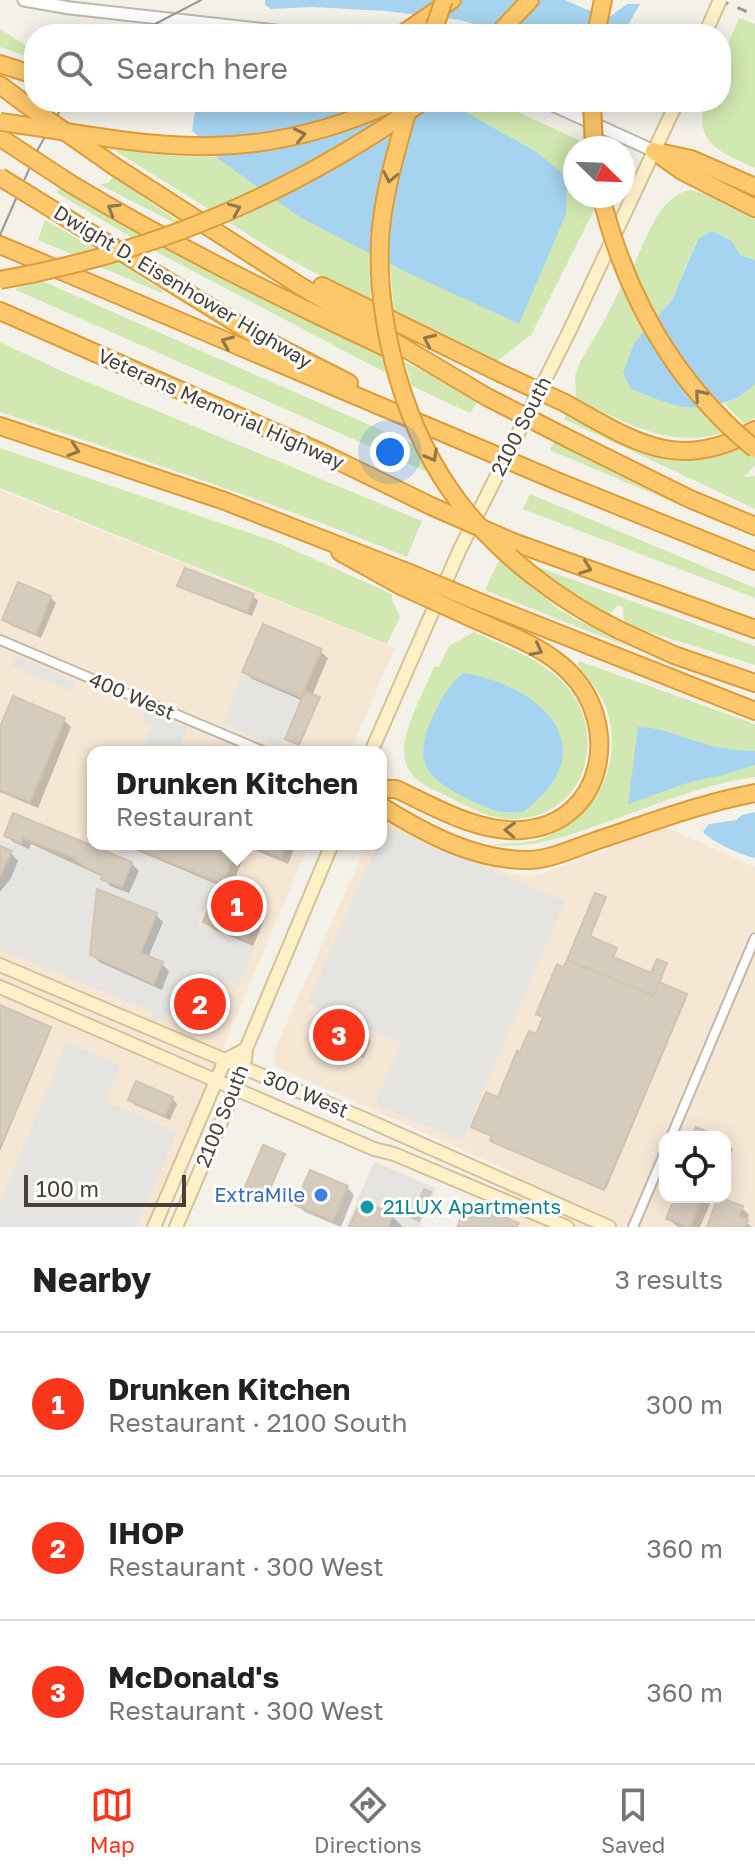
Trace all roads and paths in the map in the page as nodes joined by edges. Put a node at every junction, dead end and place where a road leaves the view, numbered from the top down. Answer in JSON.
{"nodes":[{"id":1,"x":24,"y":0,"type":"edge"},
{"id":2,"x":444,"y":0,"type":"edge"},
{"id":3,"x":452,"y":0,"type":"edge"},
{"id":4,"x":530,"y":0,"type":"edge"},
{"id":5,"x":603,"y":0,"type":"edge"},
{"id":6,"x":720,"y":0,"type":"edge"},
{"id":7,"x":213,"y":24,"type":"edge"},
{"id":8,"x":417,"y":24,"type":"edge"},
{"id":9,"x":436,"y":24,"type":"edge"},
{"id":10,"x":507,"y":24,"type":"edge"},
{"id":11,"x":598,"y":24,"type":"edge"},
{"id":12,"x":709,"y":24,"type":"edge"},
{"id":13,"x":0,"y":63,"type":"edge"},
{"id":14,"x":24,"y":71,"type":"edge"},
{"id":15,"x":0,"y":85,"type":"edge"},
{"id":16,"x":24,"y":103,"type":"edge"},
{"id":17,"x":37,"y":112,"type":"edge"},
{"id":18,"x":370,"y":112,"type":"edge"},
{"id":19,"x":407,"y":112,"type":"edge"},
{"id":20,"x":407,"y":112,"type":"edge"},
{"id":21,"x":568,"y":112,"type":"edge"},
{"id":22,"x":592,"y":112,"type":"edge"},
{"id":23,"x":672,"y":112,"type":"edge"},
{"id":24,"x":0,"y":122,"type":"edge"},
{"id":25,"x":593,"y":136,"type":"edge"},
{"id":26,"x":2,"y":138,"type":"edge"},
{"id":27,"x":654,"y":151,"type":"junction"},
{"id":28,"x":0,"y":177,"type":"edge"},
{"id":29,"x":755,"y":187,"type":"edge"},
{"id":30,"x":604,"y":208,"type":"edge"},
{"id":31,"x":755,"y":208,"type":"edge"},
{"id":32,"x":222,"y":237,"type":"junction"},
{"id":33,"x":0,"y":245,"type":"edge"},
{"id":34,"x":0,"y":280,"type":"edge"},
{"id":35,"x":0,"y":311,"type":"edge"},
{"id":36,"x":458,"y":381,"type":"junction"},
{"id":37,"x":0,"y":426,"type":"edge"},
{"id":38,"x":755,"y":430,"type":"edge"},
{"id":39,"x":453,"y":437,"type":"junction"},
{"id":40,"x":755,"y":449,"type":"edge"},
{"id":41,"x":755,"y":526,"type":"edge"},
{"id":42,"x":755,"y":561,"type":"edge"},
{"id":43,"x":404,"y":579,"type":"junction"},
{"id":44,"x":755,"y":629,"type":"edge"},
{"id":45,"x":637,"y":638,"type":"junction"},
{"id":46,"x":0,"y":640,"type":"edge"},
{"id":47,"x":755,"y":672,"type":"edge"},
{"id":48,"x":755,"y":683,"type":"edge"},
{"id":49,"x":755,"y":711,"type":"edge"},
{"id":50,"x":251,"y":746,"type":"edge"},
{"id":51,"x":374,"y":746,"type":"edge"},
{"id":52,"x":387,"y":789,"type":"edge"},
{"id":53,"x":755,"y":793,"type":"edge"},
{"id":54,"x":387,"y":810,"type":"edge"},
{"id":55,"x":329,"y":850,"type":"edge"},
{"id":56,"x":755,"y":938,"type":"edge"},
{"id":57,"x":0,"y":965,"type":"edge"},
{"id":58,"x":0,"y":987,"type":"edge"},
{"id":59,"x":246,"y":1049,"type":"junction"},
{"id":60,"x":225,"y":1060,"type":"junction"},
{"id":61,"x":244,"y":1068,"type":"junction"},
{"id":62,"x":216,"y":1080,"type":"junction"},
{"id":63,"x":235,"y":1089,"type":"junction"},
{"id":64,"x":674,"y":1131,"type":"edge"},
{"id":65,"x":659,"y":1166,"type":"edge"},
{"id":66,"x":154,"y":1227,"type":"edge"},
{"id":67,"x":176,"y":1227,"type":"edge"},
{"id":68,"x":567,"y":1227,"type":"edge"},
{"id":69,"x":609,"y":1227,"type":"edge"},
{"id":70,"x":633,"y":1227,"type":"edge"}],
"edges":[{"from":1,"to":7,"type":"street"},
{"from":2,"to":9,"type":"highway","bridge":true},
{"from":3,"to":8,"type":"highway","bridge":true},
{"from":4,"to":10,"type":"highway"},
{"from":5,"to":11,"type":"highway"},
{"from":6,"to":12,"type":"main road","bridge":true},
{"from":13,"to":14,"type":"highway"},
{"from":15,"to":16,"type":"highway","bridge":true},
{"from":17,"to":32,"type":"highway","bridge":true},
{"from":24,"to":18,"type":"highway","one_way":true,"bridge":true},
{"from":19,"to":45,"type":"highway","one_way":true,"bridge":true},
{"from":34,"to":20,"type":"highway","one_way":true,"bridge":true},
{"from":21,"to":27,"type":"street"},
{"from":22,"to":25,"type":"highway","bridge":true},
{"from":23,"to":27,"type":"main road","name":"2100 South"},
{"from":36,"to":26,"type":"highway","one_way":true,"bridge":true},
{"from":27,"to":29,"type":"highway"},
{"from":27,"to":31,"type":"highway"},
{"from":27,"to":51,"type":"main road","name":"2100 South"},
{"from":28,"to":39,"type":"highway","name":"Dwight D. Eisenhower Highway","bridge":true},
{"from":40,"to":30,"type":"highway","one_way":true,"bridge":true},
{"from":32,"to":36,"type":"highway"},
{"from":38,"to":32,"type":"highway","one_way":true,"bridge":true},
{"from":39,"to":33,"type":"highway","one_way":true},
{"from":35,"to":44,"type":"highway","name":"Veterans Memorial Highway","one_way":true,"bridge":true},
{"from":36,"to":41,"type":"highway","bridge":true},
{"from":37,"to":43,"type":"highway","one_way":true},
{"from":39,"to":42,"type":"highway","bridge":true},
{"from":43,"to":49,"type":"highway","bridge":true},
{"from":43,"to":52,"type":"highway","one_way":true,"bridge":true},
{"from":45,"to":47,"type":"highway"},
{"from":45,"to":48,"type":"highway"},
{"from":46,"to":50,"type":"street","name":"400 West"},
{"from":53,"to":54,"type":"highway"},
{"from":55,"to":59,"type":"main road","name":"2100 South"},
{"from":56,"to":64,"type":"street"},
{"from":57,"to":60,"type":"main road","name":"300 West"},
{"from":58,"to":62,"type":"main road","name":"300 West"},
{"from":59,"to":60,"type":"main road","name":"2100 South"},
{"from":59,"to":61,"type":"main road","name":"2100 South"},
{"from":60,"to":61,"type":"main road","name":"300 West"},
{"from":60,"to":62,"type":"main road","name":"2100 South"},
{"from":61,"to":63,"type":"main road","name":"2100 South"},
{"from":61,"to":69,"type":"main road","name":"300 West"},
{"from":62,"to":63,"type":"main road","name":"300 West"},
{"from":62,"to":66,"type":"main road","name":"2100 South"},
{"from":63,"to":67,"type":"main road","name":"2100 South"},
{"from":63,"to":68,"type":"main road","name":"300 West"},
{"from":65,"to":70,"type":"street"}]}
